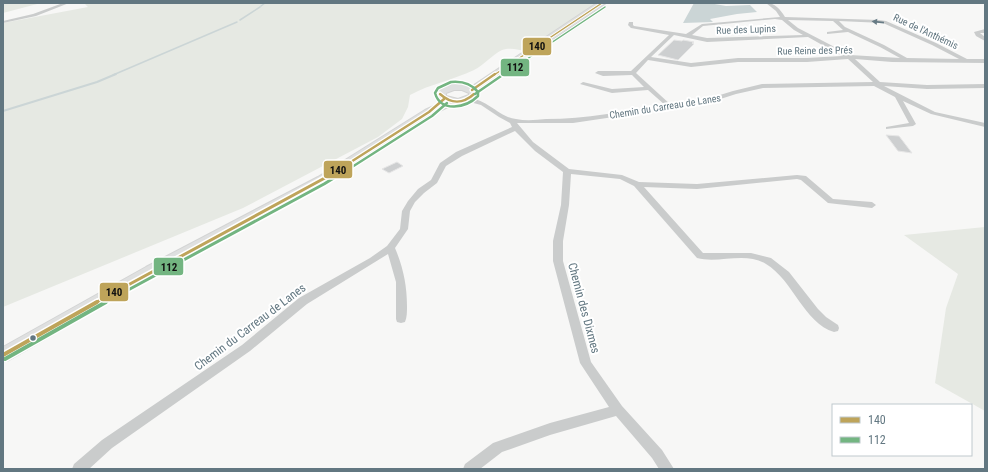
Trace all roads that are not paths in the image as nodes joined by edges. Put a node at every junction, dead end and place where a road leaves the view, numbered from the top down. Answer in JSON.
{"nodes":[{"id":1,"x":67,"y":3,"type":"edge"},
{"id":2,"x":602,"y":3,"type":"edge"},
{"id":3,"x":768,"y":3,"type":"edge"},
{"id":4,"x":783,"y":18,"type":"junction"},
{"id":5,"x":835,"y":20,"type":"junction"},
{"id":6,"x":3,"y":22,"type":"edge"},
{"id":7,"x":631,"y":24,"type":"dead end"},
{"id":8,"x":848,"y":30,"type":"junction"},
{"id":9,"x":985,"y":31,"type":"edge"},
{"id":10,"x":829,"y":33,"type":"dead end"},
{"id":11,"x":673,"y":34,"type":"junction"},
{"id":12,"x":686,"y":36,"type":"junction"},
{"id":13,"x":806,"y":36,"type":"junction"},
{"id":14,"x":985,"y":39,"type":"edge"},
{"id":15,"x":849,"y":57,"type":"junction"},
{"id":16,"x":647,"y":58,"type":"junction"},
{"id":17,"x":906,"y":60,"type":"junction"},
{"id":18,"x":965,"y":60,"type":"junction"},
{"id":19,"x":985,"y":61,"type":"edge"},
{"id":20,"x":598,"y":73,"type":"dead end"},
{"id":21,"x":633,"y":73,"type":"junction"},
{"id":22,"x":583,"y":84,"type":"dead end"},
{"id":23,"x":876,"y":84,"type":"junction"},
{"id":24,"x":985,"y":86,"type":"edge"},
{"id":25,"x":650,"y":88,"type":"junction"},
{"id":26,"x":470,"y":93,"type":"junction"},
{"id":27,"x":897,"y":96,"type":"junction"},
{"id":28,"x":444,"y":99,"type":"junction"},
{"id":29,"x":456,"y":102,"type":"junction"},
{"id":30,"x":670,"y":106,"type":"junction"},
{"id":31,"x":429,"y":112,"type":"junction"},
{"id":32,"x":514,"y":124,"type":"junction"},
{"id":33,"x":985,"y":125,"type":"edge"},
{"id":34,"x":888,"y":128,"type":"dead end"},
{"id":35,"x":567,"y":171,"type":"junction"},
{"id":36,"x":637,"y":184,"type":"junction"},
{"id":37,"x":872,"y":205,"type":"dead end"},
{"id":38,"x":390,"y":248,"type":"junction"},
{"id":39,"x":401,"y":319,"type":"dead end"},
{"id":40,"x":834,"y":328,"type":"dead end"},
{"id":41,"x":3,"y":355,"type":"edge"},
{"id":42,"x":618,"y":410,"type":"junction"},
{"id":43,"x":79,"y":469,"type":"edge"},
{"id":44,"x":470,"y":469,"type":"edge"},
{"id":45,"x":667,"y":469,"type":"edge"}],
"edges":[{"from":1,"to":6,"type":"street"},
{"from":2,"to":26,"type":"main road"},
{"from":3,"to":4,"type":"street"},
{"from":4,"to":5,"type":"street","name":"Rue de l'Anthémis"},
{"from":4,"to":12,"type":"street","name":"Rue de l'Anthémis"},
{"from":4,"to":13,"type":"street"},
{"from":5,"to":8,"type":"street"},
{"from":18,"to":5,"type":"street","name":"Rue de l'Anthémis","one_way":true},
{"from":7,"to":11,"type":"street","name":"Rue des Lupins"},
{"from":8,"to":10,"type":"street"},
{"from":8,"to":17,"type":"street"},
{"from":9,"to":14,"type":"street"},
{"from":11,"to":12,"type":"street","name":"Rue des Lupins"},
{"from":11,"to":16,"type":"street"},
{"from":12,"to":13,"type":"street","name":"Rue des Lupins"},
{"from":13,"to":15,"type":"street"},
{"from":15,"to":16,"type":"street","name":"Rue Reine des Prés"},
{"from":15,"to":17,"type":"street","name":"Rue Reine des Prés"},
{"from":15,"to":23,"type":"street"},
{"from":16,"to":21,"type":"street"},
{"from":17,"to":18,"type":"street","name":"Rue Reine des Prés"},
{"from":18,"to":19,"type":"street","name":"Rue Reine des Prés"},
{"from":20,"to":21,"type":"street"},
{"from":21,"to":25,"type":"street"},
{"from":22,"to":25,"type":"street"},
{"from":23,"to":24,"type":"street","name":"Chemin du Carreau de Lanes"},
{"from":23,"to":27,"type":"street"},
{"from":23,"to":30,"type":"street","name":"Chemin du Carreau de Lanes"},
{"from":25,"to":30,"type":"street"},
{"from":26,"to":28,"type":"main road"},
{"from":26,"to":29,"type":"main road"},
{"from":26,"to":32,"type":"street"},
{"from":27,"to":33,"type":"street"},
{"from":27,"to":34,"type":"street"},
{"from":28,"to":29,"type":"main road"},
{"from":28,"to":31,"type":"main road"},
{"from":29,"to":31,"type":"main road"},
{"from":30,"to":32,"type":"street","name":"Chemin du Carreau de Lanes"},
{"from":31,"to":41,"type":"main road"},
{"from":32,"to":35,"type":"street"},
{"from":32,"to":38,"type":"street","name":"Chemin du Carreau de Lanes"},
{"from":35,"to":36,"type":"street"},
{"from":35,"to":42,"type":"street","name":"Chemin des Dixmes"},
{"from":36,"to":37,"type":"street"},
{"from":36,"to":40,"type":"street"},
{"from":38,"to":39,"type":"street"},
{"from":38,"to":43,"type":"street","name":"Chemin du Carreau de Lanes"},
{"from":42,"to":44,"type":"street"},
{"from":42,"to":45,"type":"street","name":"Chemin des Dixmes"}]}
